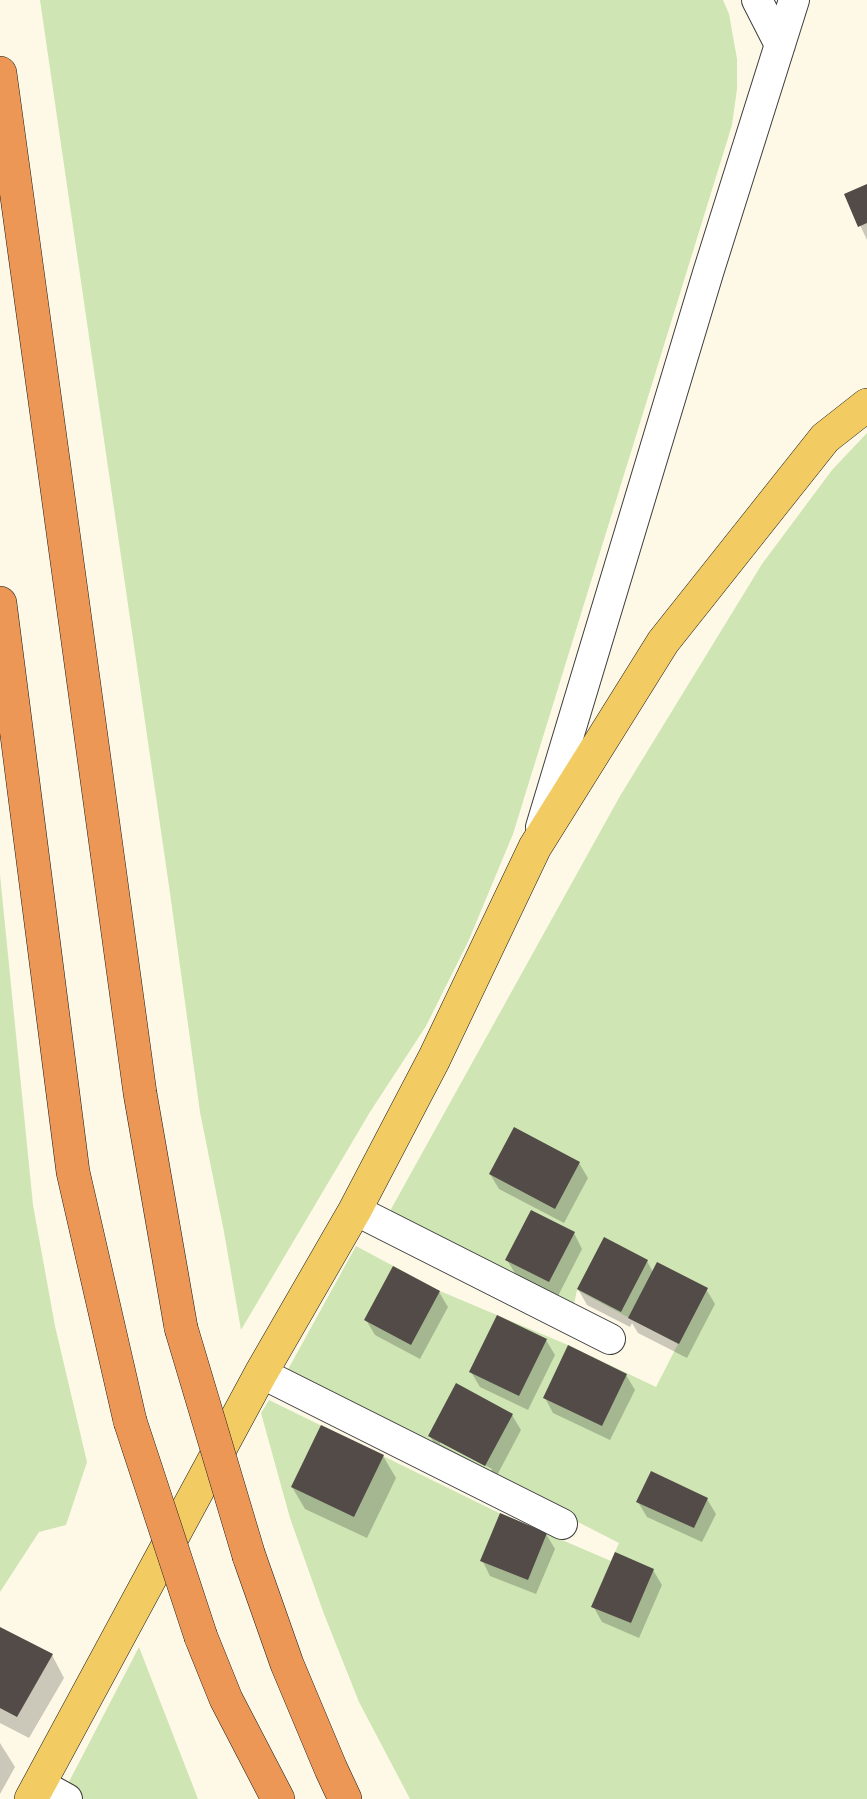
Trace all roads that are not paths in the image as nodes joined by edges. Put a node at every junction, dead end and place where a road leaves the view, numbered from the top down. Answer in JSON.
{"nodes":[{"id":1,"x":757,"y":0,"type":"edge"},
{"id":2,"x":794,"y":0,"type":"edge"},
{"id":3,"x":780,"y":45,"type":"junction"},
{"id":4,"x":0,"y":73,"type":"edge"},
{"id":5,"x":867,"y":405,"type":"edge"},
{"id":6,"x":0,"y":603,"type":"edge"},
{"id":7,"x":534,"y":847,"type":"junction"},
{"id":8,"x":355,"y":1210,"type":"junction"},
{"id":9,"x":610,"y":1339,"type":"dead end"},
{"id":10,"x":261,"y":1373,"type":"junction"},
{"id":11,"x":562,"y":1524,"type":"dead end"},
{"id":12,"x":46,"y":1794,"type":"edge"},
{"id":13,"x":278,"y":1799,"type":"edge"},
{"id":14,"x":345,"y":1799,"type":"edge"}],
"edges":[{"from":1,"to":3,"type":"street"},
{"from":2,"to":3,"type":"street"},
{"from":3,"to":7,"type":"street"},
{"from":4,"to":14,"type":"highway","bridge":true},
{"from":5,"to":7,"type":"main road"},
{"from":6,"to":13,"type":"highway","bridge":true},
{"from":7,"to":8,"type":"main road"},
{"from":8,"to":9,"type":"street"},
{"from":8,"to":10,"type":"main road"},
{"from":10,"to":11,"type":"street"},
{"from":10,"to":12,"type":"main road"}]}
